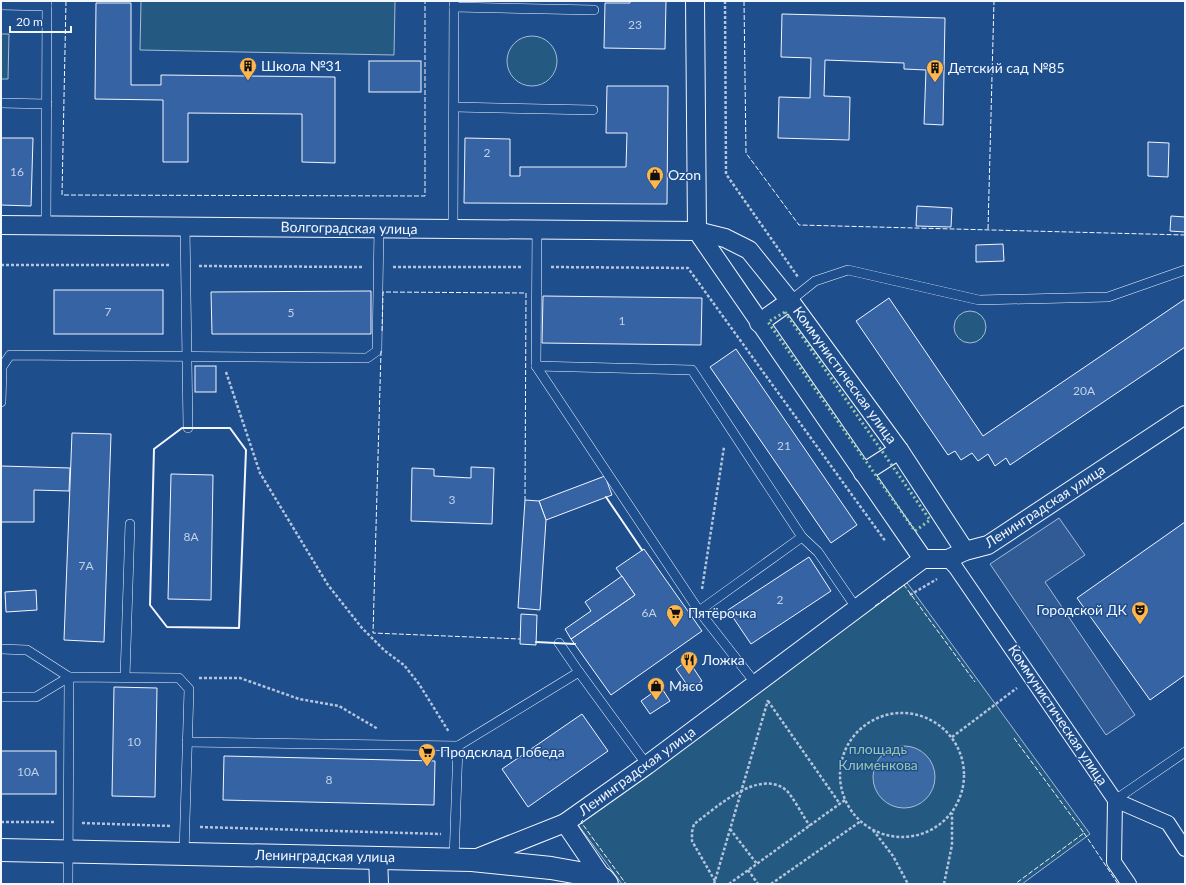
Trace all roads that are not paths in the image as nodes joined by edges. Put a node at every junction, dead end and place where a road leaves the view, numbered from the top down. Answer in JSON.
{"nodes":[{"id":1,"x":695,"y":1,"type":"edge"},
{"id":2,"x":47,"y":3,"type":"edge"},
{"id":3,"x":454,"y":4,"type":"edge"},
{"id":4,"x":1,"y":5,"type":"edge"},
{"id":5,"x":594,"y":10,"type":"dead end"},
{"id":6,"x":1,"y":103,"type":"edge"},
{"id":7,"x":47,"y":104,"type":"junction"},
{"id":8,"x":454,"y":107,"type":"junction"},
{"id":9,"x":593,"y":110,"type":"dead end"},
{"id":10,"x":1,"y":225,"type":"edge"},
{"id":11,"x":46,"y":226,"type":"junction"},
{"id":12,"x":186,"y":226,"type":"junction"},
{"id":13,"x":378,"y":228,"type":"junction"},
{"id":14,"x":453,"y":229,"type":"junction"},
{"id":15,"x":537,"y":229,"type":"junction"},
{"id":16,"x":697,"y":231,"type":"junction"},
{"id":17,"x":1185,"y":270,"type":"edge"},
{"id":18,"x":790,"y":301,"type":"junction"},
{"id":19,"x":759,"y":323,"type":"junction"},
{"id":20,"x":187,"y":356,"type":"junction"},
{"id":21,"x":536,"y":366,"type":"junction"},
{"id":22,"x":1,"y":402,"type":"edge"},
{"id":23,"x":1185,"y":415,"type":"edge"},
{"id":24,"x":188,"y":428,"type":"dead end"},
{"id":25,"x":899,"y":450,"type":"junction"},
{"id":26,"x":863,"y":473,"type":"junction"},
{"id":27,"x":130,"y":524,"type":"dead end"},
{"id":28,"x":802,"y":537,"type":"junction"},
{"id":29,"x":965,"y":551,"type":"junction"},
{"id":30,"x":948,"y":558,"type":"junction"},
{"id":31,"x":923,"y":560,"type":"junction"},
{"id":32,"x":857,"y":609,"type":"junction"},
{"id":33,"x":699,"y":611,"type":"junction"},
{"id":34,"x":559,"y":643,"type":"dead end"},
{"id":35,"x":1,"y":649,"type":"edge"},
{"id":36,"x":579,"y":672,"type":"junction"},
{"id":37,"x":125,"y":677,"type":"junction"},
{"id":38,"x":69,"y":678,"type":"junction"},
{"id":39,"x":756,"y":684,"type":"junction"},
{"id":40,"x":1,"y":697,"type":"edge"},
{"id":41,"x":187,"y":742,"type":"junction"},
{"id":42,"x":458,"y":746,"type":"junction"},
{"id":43,"x":1185,"y":752,"type":"edge"},
{"id":44,"x":647,"y":765,"type":"junction"},
{"id":45,"x":1115,"y":800,"type":"junction"},
{"id":46,"x":565,"y":823,"type":"junction"},
{"id":47,"x":1185,"y":849,"type":"edge"},
{"id":48,"x":1,"y":850,"type":"edge"},
{"id":49,"x":69,"y":851,"type":"junction"},
{"id":50,"x":184,"y":853,"type":"junction"},
{"id":51,"x":378,"y":857,"type":"junction"},
{"id":52,"x":463,"y":860,"type":"junction"},
{"id":53,"x":605,"y":882,"type":"edge"},
{"id":54,"x":68,"y":884,"type":"edge"},
{"id":55,"x":379,"y":884,"type":"edge"},
{"id":56,"x":1129,"y":884,"type":"edge"}],
"edges":[{"from":1,"to":16,"type":"street"},
{"from":2,"to":4,"type":"lane"},
{"from":2,"to":7,"type":"lane"},
{"from":3,"to":5,"type":"lane"},
{"from":3,"to":8,"type":"lane"},
{"from":6,"to":7,"type":"lane"},
{"from":7,"to":11,"type":"lane"},
{"from":8,"to":9,"type":"lane"},
{"from":8,"to":14,"type":"lane"},
{"from":10,"to":11,"type":"street","name":"Волгоградская улица"},
{"from":11,"to":12,"type":"street","name":"Волгоградская улица"},
{"from":12,"to":13,"type":"street","name":"Волгоградская улица"},
{"from":12,"to":20,"type":"lane"},
{"from":13,"to":14,"type":"street","name":"Волгоградская улица"},
{"from":13,"to":20,"type":"lane"},
{"from":14,"to":15,"type":"street","name":"Волгоградская улица"},
{"from":15,"to":16,"type":"street","name":"Волгоградская улица"},
{"from":15,"to":21,"type":"lane"},
{"from":16,"to":18,"type":"street","name":"Коммунистическая улица"},
{"from":16,"to":19,"type":"street"},
{"from":17,"to":18,"type":"lane"},
{"from":18,"to":19,"type":"street"},
{"from":18,"to":25,"type":"street","name":"Коммунистическая улица"},
{"from":19,"to":26,"type":"street"},
{"from":20,"to":22,"type":"lane"},
{"from":20,"to":24,"type":"lane"},
{"from":21,"to":28,"type":"lane"},
{"from":21,"to":33,"type":"lane"},
{"from":23,"to":29,"type":"street","name":"Ленинградская улица"},
{"from":25,"to":26,"type":"street"},
{"from":25,"to":29,"type":"street","name":"Коммунистическая улица"},
{"from":26,"to":31,"type":"street"},
{"from":27,"to":37,"type":"lane"},
{"from":28,"to":32,"type":"lane"},
{"from":28,"to":33,"type":"lane"},
{"from":29,"to":30,"type":"street","name":"Ленинградская улица"},
{"from":30,"to":31,"type":"street","name":"Ленинградская улица"},
{"from":30,"to":45,"type":"street","name":"Коммунистическая улица"},
{"from":31,"to":32,"type":"street","name":"Ленинградская улица"},
{"from":32,"to":39,"type":"street","name":"Ленинградская улица"},
{"from":33,"to":39,"type":"lane"},
{"from":34,"to":36,"type":"lane"},
{"from":35,"to":38,"type":"lane"},
{"from":36,"to":42,"type":"lane"},
{"from":36,"to":44,"type":"lane"},
{"from":37,"to":38,"type":"lane"},
{"from":37,"to":41,"type":"lane"},
{"from":38,"to":40,"type":"lane"},
{"from":38,"to":49,"type":"lane"},
{"from":39,"to":44,"type":"street","name":"Ленинградская улица"},
{"from":41,"to":42,"type":"lane"},
{"from":41,"to":50,"type":"lane"},
{"from":42,"to":52,"type":"lane"},
{"from":43,"to":45,"type":"lane"},
{"from":44,"to":46,"type":"street","name":"Ленинградская улица"},
{"from":45,"to":47,"type":"street"},
{"from":45,"to":56,"type":"street","name":"Коммунистическая улица"},
{"from":46,"to":52,"type":"street","name":"Ленинградская улица"},
{"from":46,"to":53,"type":"street"},
{"from":48,"to":49,"type":"street","name":"Ленинградская улица"},
{"from":49,"to":50,"type":"street","name":"Ленинградская улица"},
{"from":49,"to":54,"type":"lane"},
{"from":50,"to":51,"type":"street","name":"Ленинградская улица"},
{"from":51,"to":52,"type":"street","name":"Ленинградская улица"},
{"from":51,"to":55,"type":"street"},
{"from":52,"to":53,"type":"street"}]}
